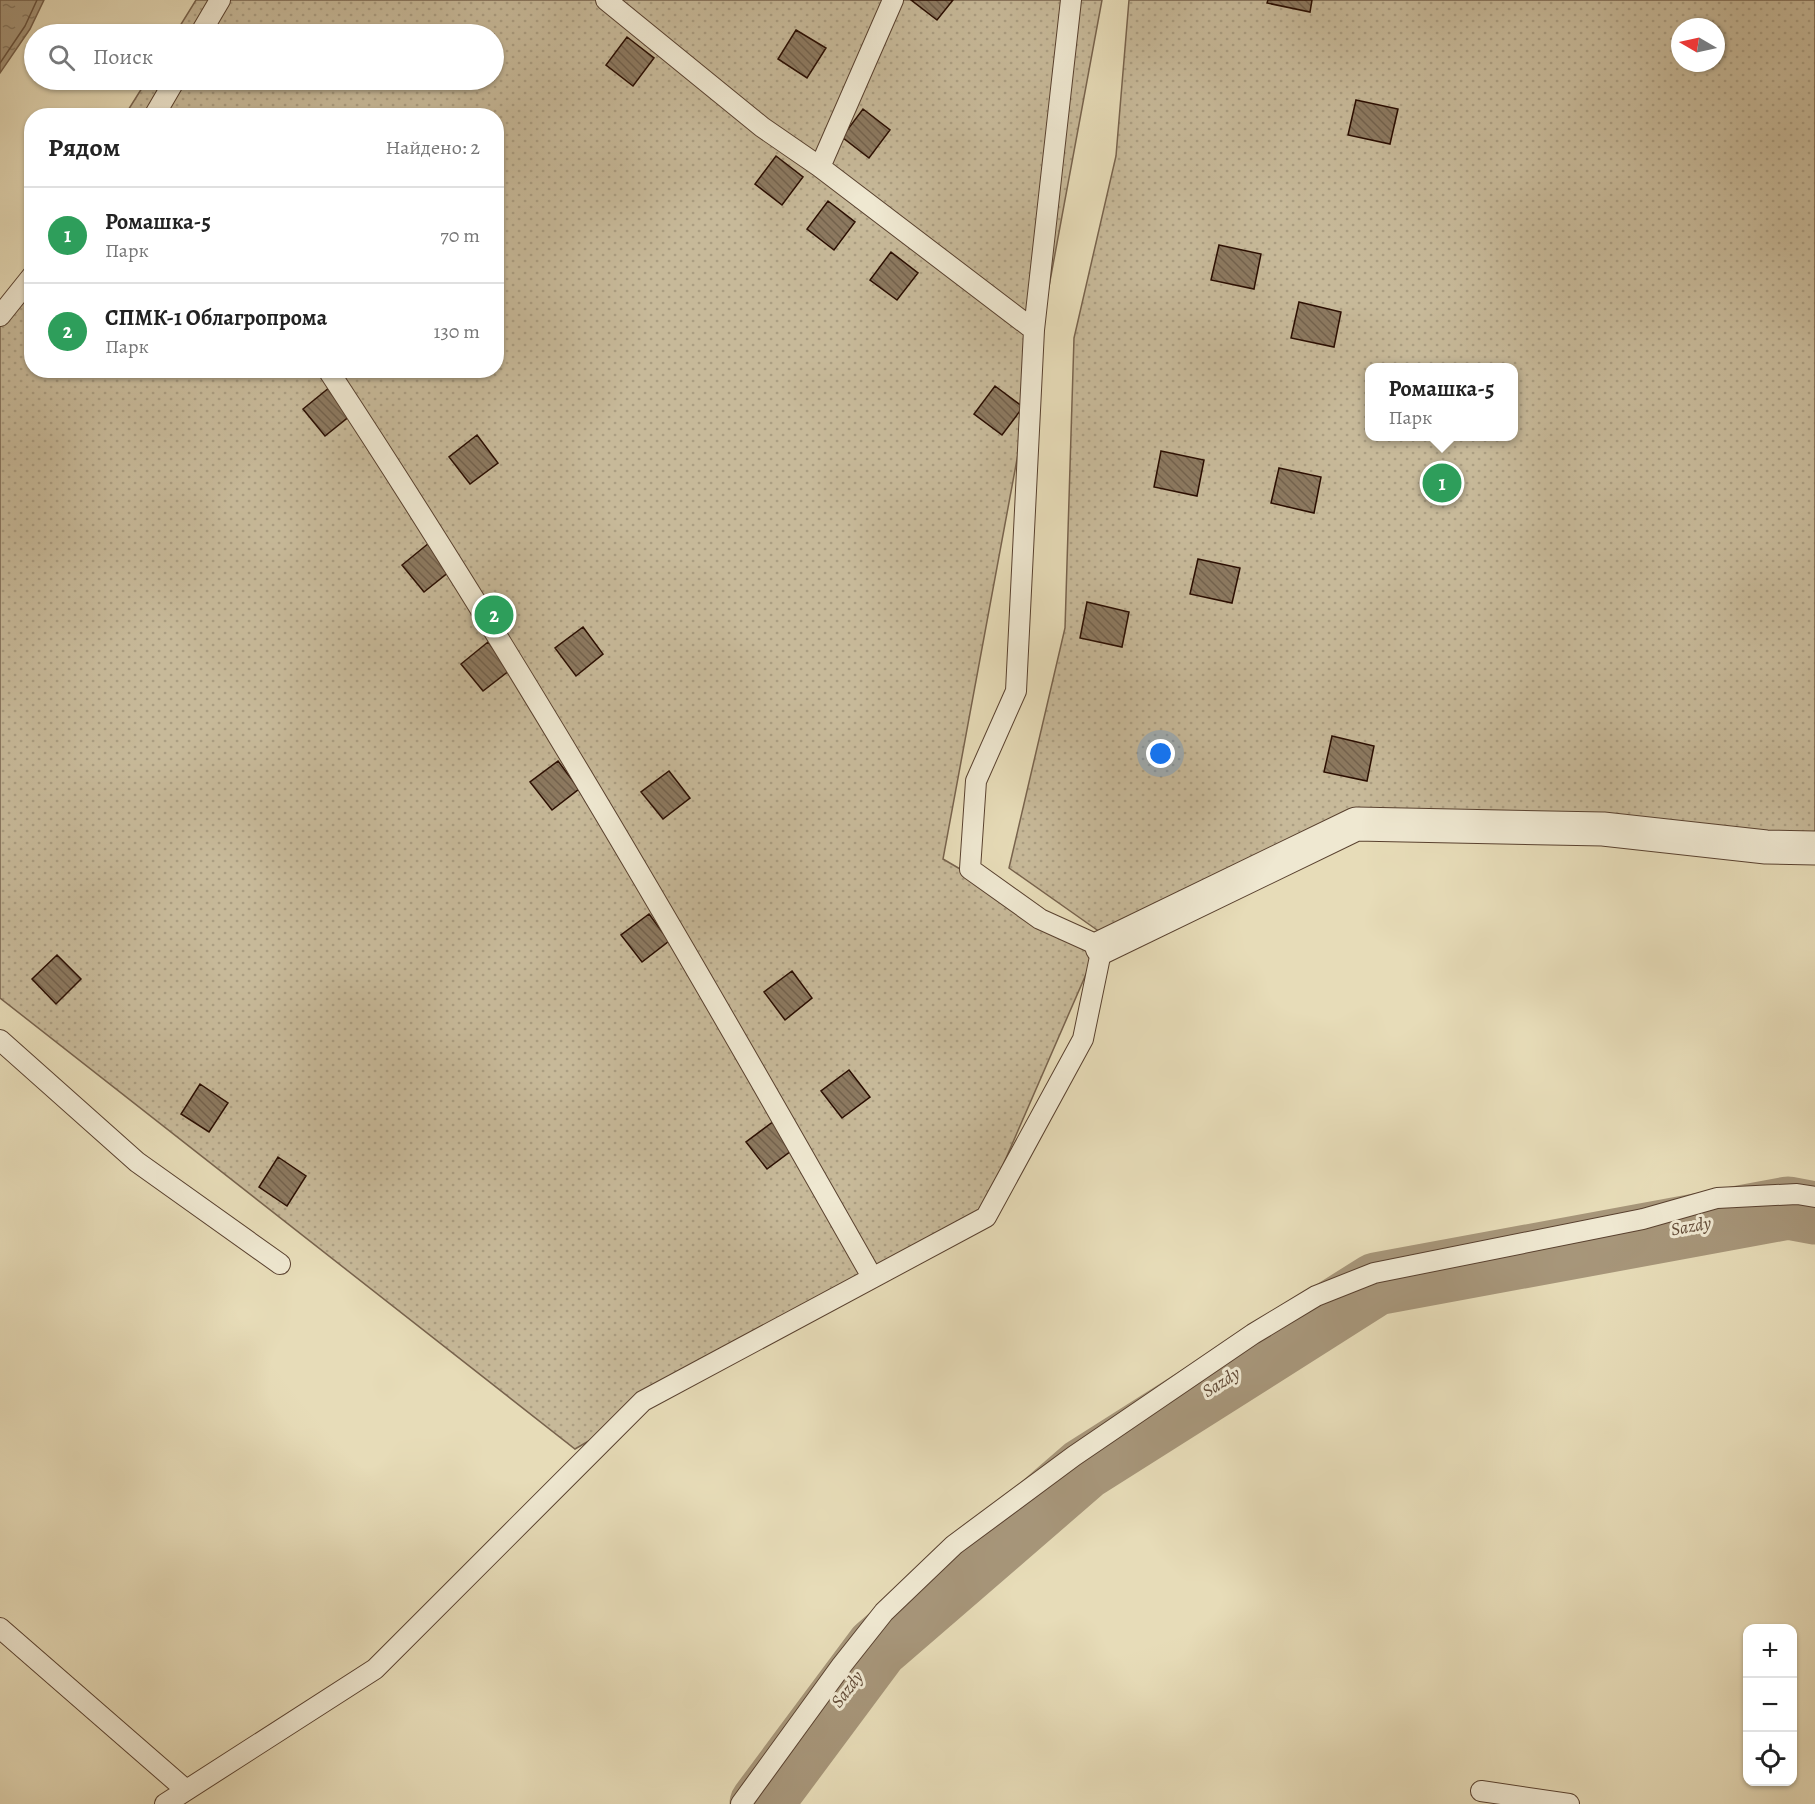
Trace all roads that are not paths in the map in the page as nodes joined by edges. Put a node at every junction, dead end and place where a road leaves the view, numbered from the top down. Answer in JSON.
{"nodes":[{"id":1,"x":220,"y":0,"type":"edge"},
{"id":2,"x":606,"y":0,"type":"edge"},
{"id":3,"x":893,"y":0,"type":"edge"},
{"id":4,"x":1071,"y":0,"type":"edge"},
{"id":5,"x":206,"y":24,"type":"edge"},
{"id":6,"x":169,"y":90,"type":"edge"},
{"id":7,"x":159,"y":108,"type":"edge"},
{"id":8,"x":820,"y":166,"type":"junction"},
{"id":9,"x":24,"y":286,"type":"edge"},
{"id":10,"x":0,"y":316,"type":"edge"},
{"id":11,"x":1034,"y":330,"type":"junction"},
{"id":12,"x":333,"y":378,"type":"edge"},
{"id":13,"x":1815,"y":848,"type":"edge"},
{"id":14,"x":1102,"y":947,"type":"junction"},
{"id":15,"x":0,"y":1040,"type":"edge"},
{"id":16,"x":1815,"y":1197,"type":"edge"},
{"id":17,"x":280,"y":1264,"type":"dead end"},
{"id":18,"x":872,"y":1277,"type":"junction"},
{"id":19,"x":0,"y":1628,"type":"edge"},
{"id":20,"x":186,"y":1790,"type":"junction"},
{"id":21,"x":1481,"y":1791,"type":"dead end"},
{"id":22,"x":165,"y":1804,"type":"edge"},
{"id":23,"x":741,"y":1804,"type":"edge"},
{"id":24,"x":1569,"y":1804,"type":"edge"}],
"edges":[{"from":1,"to":5,"type":"lane"},
{"from":2,"to":8,"type":"lane"},
{"from":3,"to":8,"type":"lane"},
{"from":4,"to":11,"type":"lane"},
{"from":6,"to":7,"type":"lane"},
{"from":8,"to":11,"type":"lane"},
{"from":9,"to":10,"type":"lane"},
{"from":11,"to":14,"type":"lane"},
{"from":12,"to":18,"type":"lane"},
{"from":13,"to":14,"type":"street"},
{"from":14,"to":18,"type":"lane"},
{"from":15,"to":17,"type":"lane"},
{"from":16,"to":23,"type":"lane"},
{"from":18,"to":20,"type":"lane"},
{"from":19,"to":20,"type":"lane"},
{"from":20,"to":22,"type":"lane"},
{"from":21,"to":24,"type":"lane"}]}
